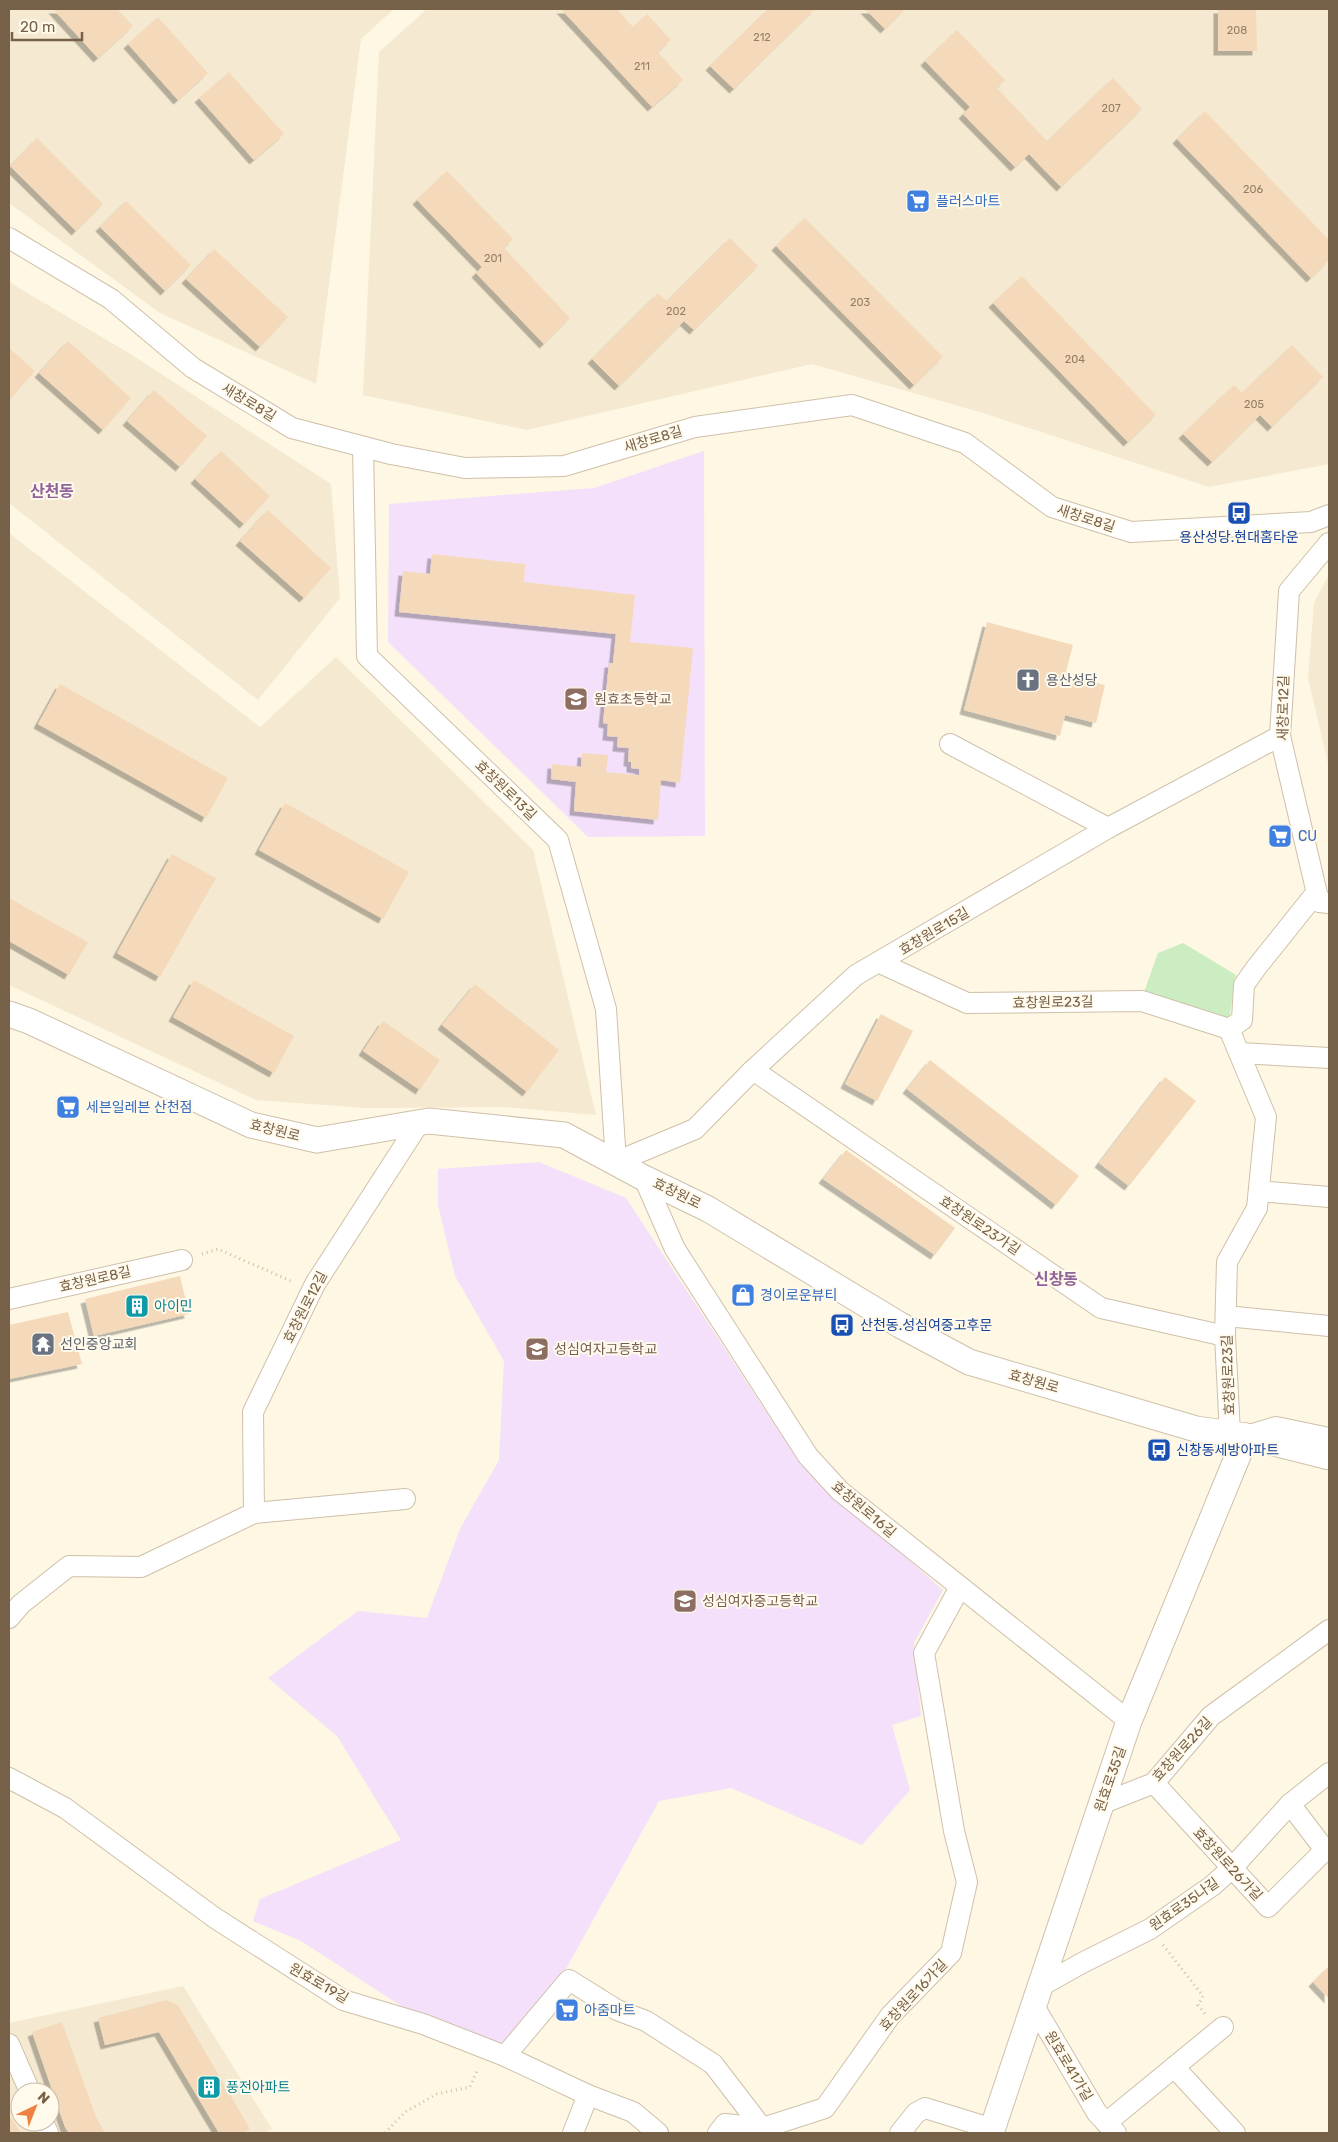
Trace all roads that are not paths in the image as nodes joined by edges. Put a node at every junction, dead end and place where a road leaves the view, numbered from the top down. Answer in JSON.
{"nodes":[{"id":1,"x":9,"y":238,"type":"edge"},
{"id":2,"x":363,"y":447,"type":"junction"},
{"id":3,"x":1329,"y":515,"type":"edge"},
{"id":4,"x":1329,"y":543,"type":"edge"},
{"id":5,"x":1280,"y":736,"type":"junction"},
{"id":6,"x":950,"y":744,"type":"dead end"},
{"id":7,"x":1108,"y":828,"type":"junction"},
{"id":8,"x":1323,"y":898,"type":"edge"},
{"id":9,"x":880,"y":963,"type":"junction"},
{"id":10,"x":9,"y":1014,"type":"edge"},
{"id":11,"x":1229,"y":1029,"type":"junction"},
{"id":12,"x":1239,"y":1054,"type":"junction"},
{"id":13,"x":1329,"y":1058,"type":"edge"},
{"id":14,"x":754,"y":1070,"type":"junction"},
{"id":15,"x":419,"y":1123,"type":"junction"},
{"id":16,"x":616,"y":1162,"type":"junction"},
{"id":17,"x":644,"y":1178,"type":"junction"},
{"id":18,"x":1259,"y":1190,"type":"junction"},
{"id":19,"x":1329,"y":1197,"type":"edge"},
{"id":20,"x":182,"y":1260,"type":"road end"},
{"id":21,"x":9,"y":1299,"type":"edge"},
{"id":22,"x":1226,"y":1326,"type":"junction"},
{"id":23,"x":1329,"y":1326,"type":"edge"},
{"id":24,"x":1238,"y":1435,"type":"junction"},
{"id":25,"x":1329,"y":1438,"type":"edge"},
{"id":26,"x":1329,"y":1457,"type":"edge"},
{"id":27,"x":405,"y":1499,"type":"dead end"},
{"id":28,"x":254,"y":1513,"type":"junction"},
{"id":29,"x":960,"y":1587,"type":"junction"},
{"id":30,"x":9,"y":1618,"type":"edge"},
{"id":31,"x":1329,"y":1630,"type":"edge"},
{"id":32,"x":1129,"y":1722,"type":"junction"},
{"id":33,"x":1329,"y":1773,"type":"edge"},
{"id":34,"x":9,"y":1778,"type":"edge"},
{"id":35,"x":1154,"y":1783,"type":"junction"},
{"id":36,"x":1102,"y":1804,"type":"junction"},
{"id":37,"x":1290,"y":1804,"type":"junction"},
{"id":38,"x":1327,"y":1849,"type":"edge"},
{"id":39,"x":1232,"y":1868,"type":"junction"},
{"id":40,"x":1037,"y":1996,"type":"junction"},
{"id":41,"x":1221,"y":2029,"type":"road end"},
{"id":42,"x":9,"y":2044,"type":"edge"},
{"id":43,"x":496,"y":2052,"type":"junction"},
{"id":44,"x":1174,"y":2067,"type":"junction"},
{"id":45,"x":26,"y":2082,"type":"edge"},
{"id":46,"x":588,"y":2095,"type":"junction"},
{"id":47,"x":1111,"y":2128,"type":"edge"},
{"id":48,"x":765,"y":2131,"type":"edge"},
{"id":49,"x":992,"y":2131,"type":"edge"},
{"id":50,"x":573,"y":2133,"type":"edge"},
{"id":51,"x":658,"y":2133,"type":"edge"},
{"id":52,"x":718,"y":2133,"type":"edge"},
{"id":53,"x":900,"y":2133,"type":"edge"},
{"id":54,"x":1235,"y":2133,"type":"edge"}],
"edges":[{"from":1,"to":2,"type":"street","name":"새창로8길"},
{"from":2,"to":3,"type":"street","name":"새창로8길"},
{"from":2,"to":16,"type":"street","name":"효창원로13길"},
{"from":4,"to":5,"type":"street","name":"새창로12길"},
{"from":5,"to":7,"type":"street","name":"효창원로15길"},
{"from":5,"to":8,"type":"street","name":"새창로12길"},
{"from":6,"to":7,"type":"street"},
{"from":7,"to":9,"type":"street","name":"효창원로15길"},
{"from":8,"to":11,"type":"street"},
{"from":9,"to":11,"type":"street","name":"효창원로23길"},
{"from":9,"to":14,"type":"street","name":"효창원로15길"},
{"from":10,"to":15,"type":"street","name":"효창원로"},
{"from":11,"to":12,"type":"street","name":"효창원로23길"},
{"from":12,"to":13,"type":"street"},
{"from":12,"to":18,"type":"street","name":"효창원로23길"},
{"from":14,"to":16,"type":"street","name":"효창원로15길"},
{"from":14,"to":22,"type":"street","name":"효창원로23가길"},
{"from":15,"to":16,"type":"street","name":"효창원로"},
{"from":15,"to":28,"type":"street","name":"효창원로12길"},
{"from":16,"to":17,"type":"street","name":"효창원로"},
{"from":17,"to":24,"type":"street","name":"효창원로"},
{"from":17,"to":29,"type":"street","name":"효창원로16길"},
{"from":18,"to":19,"type":"street"},
{"from":18,"to":22,"type":"street","name":"효창원로23길"},
{"from":20,"to":21,"type":"street","name":"효창원로8길"},
{"from":22,"to":23,"type":"street","name":"효창원로23길"},
{"from":22,"to":24,"type":"street","name":"효창원로23길"},
{"from":24,"to":25,"type":"street"},
{"from":24,"to":26,"type":"street","name":"효창원로"},
{"from":24,"to":32,"type":"street","name":"원효로35길"},
{"from":27,"to":28,"type":"street"},
{"from":28,"to":30,"type":"street"},
{"from":29,"to":32,"type":"street","name":"효창원로16길"},
{"from":29,"to":48,"type":"street","name":"효창원로16가길"},
{"from":31,"to":35,"type":"street","name":"효창원로26길"},
{"from":32,"to":36,"type":"street","name":"원효로35길"},
{"from":33,"to":37,"type":"street","name":"원효로35나길"},
{"from":34,"to":43,"type":"street","name":"원효로19길"},
{"from":35,"to":36,"type":"street","name":"효창원로26길"},
{"from":35,"to":39,"type":"street","name":"효창원로26가길"},
{"from":36,"to":40,"type":"street","name":"원효로35길"},
{"from":37,"to":38,"type":"street","name":"효창원로26가길"},
{"from":37,"to":39,"type":"street","name":"원효로35나길"},
{"from":38,"to":39,"type":"street","name":"효창원로26가길"},
{"from":39,"to":40,"type":"street","name":"원효로35나길"},
{"from":40,"to":47,"type":"street","name":"원효로41가길"},
{"from":40,"to":49,"type":"street","name":"원효로35길"},
{"from":41,"to":44,"type":"street","name":"원효로41가길"},
{"from":42,"to":45,"type":"street"},
{"from":43,"to":46,"type":"street","name":"원효로19길"},
{"from":43,"to":48,"type":"street"},
{"from":44,"to":47,"type":"street","name":"원효로41가길"},
{"from":44,"to":54,"type":"street"},
{"from":46,"to":50,"type":"street"},
{"from":46,"to":51,"type":"street","name":"원효로19길"},
{"from":48,"to":52,"type":"street","name":"효창원로16가길"},
{"from":49,"to":53,"type":"street","name":"원효로35길"}]}
